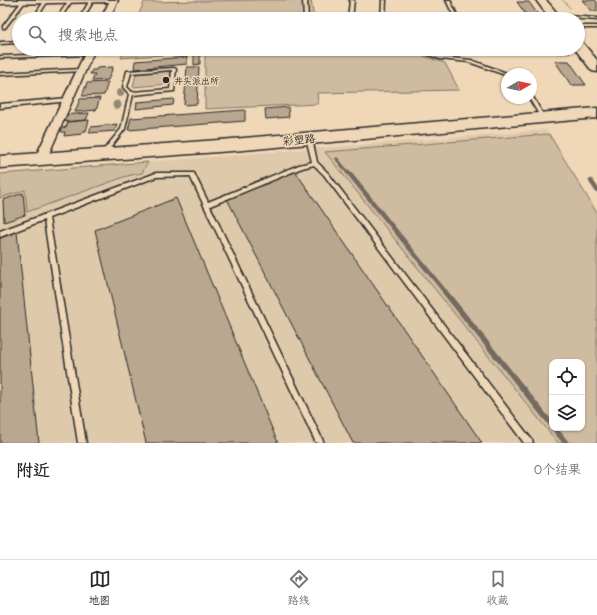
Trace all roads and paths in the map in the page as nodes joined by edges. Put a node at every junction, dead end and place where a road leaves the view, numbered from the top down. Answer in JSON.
{"nodes":[{"id":1,"x":68,"y":0,"type":"edge"},
{"id":2,"x":92,"y":0,"type":"edge"},
{"id":3,"x":107,"y":0,"type":"edge"},
{"id":4,"x":114,"y":0,"type":"edge"},
{"id":5,"x":305,"y":0,"type":"edge"},
{"id":6,"x":352,"y":0,"type":"edge"},
{"id":7,"x":384,"y":0,"type":"edge"},
{"id":8,"x":448,"y":0,"type":"edge"},
{"id":9,"x":541,"y":0,"type":"edge"},
{"id":10,"x":25,"y":1,"type":"edge"},
{"id":11,"x":46,"y":1,"type":"junction"},
{"id":12,"x":0,"y":2,"type":"edge"},
{"id":13,"x":16,"y":12,"type":"edge"},
{"id":14,"x":39,"y":12,"type":"edge"},
{"id":15,"x":62,"y":12,"type":"edge"},
{"id":16,"x":85,"y":12,"type":"edge"},
{"id":17,"x":108,"y":12,"type":"edge"},
{"id":18,"x":306,"y":12,"type":"edge"},
{"id":19,"x":351,"y":12,"type":"edge"},
{"id":20,"x":383,"y":12,"type":"edge"},
{"id":21,"x":454,"y":12,"type":"edge"},
{"id":22,"x":550,"y":12,"type":"edge"},
{"id":23,"x":12,"y":17,"type":"edge"},
{"id":24,"x":585,"y":19,"type":"edge"},
{"id":25,"x":597,"y":19,"type":"edge"},
{"id":26,"x":4,"y":27,"type":"dead end"},
{"id":27,"x":585,"y":27,"type":"edge"},
{"id":28,"x":597,"y":27,"type":"edge"},
{"id":29,"x":12,"y":42,"type":"edge"},
{"id":30,"x":0,"y":43,"type":"edge"},
{"id":31,"x":585,"y":53,"type":"edge"},
{"id":32,"x":18,"y":56,"type":"edge"},
{"id":33,"x":88,"y":56,"type":"edge"},
{"id":34,"x":437,"y":56,"type":"edge"},
{"id":35,"x":0,"y":57,"type":"edge"},
{"id":36,"x":597,"y":68,"type":"edge"},
{"id":37,"x":82,"y":70,"type":"junction"},
{"id":38,"x":501,"y":72,"type":"edge"},
{"id":39,"x":0,"y":74,"type":"edge"},
{"id":40,"x":131,"y":94,"type":"junction"},
{"id":41,"x":68,"y":100,"type":"junction"},
{"id":42,"x":535,"y":104,"type":"edge"},
{"id":43,"x":0,"y":106,"type":"edge"},
{"id":44,"x":597,"y":113,"type":"edge"},
{"id":45,"x":543,"y":118,"type":"junction"},
{"id":46,"x":309,"y":138,"type":"junction"},
{"id":47,"x":103,"y":154,"type":"junction"},
{"id":48,"x":41,"y":158,"type":"junction"},
{"id":49,"x":0,"y":162,"type":"edge"},
{"id":50,"x":315,"y":163,"type":"junction"},
{"id":51,"x":207,"y":205,"type":"junction"},
{"id":52,"x":46,"y":216,"type":"junction"},
{"id":53,"x":0,"y":234,"type":"edge"},
{"id":54,"x":82,"y":443,"type":"edge"},
{"id":55,"x":320,"y":443,"type":"edge"},
{"id":56,"x":528,"y":443,"type":"edge"}],
"edges":[{"from":1,"to":2,"type":"street"},
{"from":1,"to":11,"type":"street"},
{"from":1,"to":15,"type":"lane"},
{"from":2,"to":3,"type":"street"},
{"from":2,"to":16,"type":"lane"},
{"from":4,"to":17,"type":"street"},
{"from":5,"to":18,"type":"lane"},
{"from":6,"to":19,"type":"lane"},
{"from":7,"to":20,"type":"lane"},
{"from":8,"to":21,"type":"lane"},
{"from":9,"to":22,"type":"street"},
{"from":10,"to":11,"type":"street"},
{"from":10,"to":12,"type":"street"},
{"from":10,"to":13,"type":"lane"},
{"from":11,"to":14,"type":"lane"},
{"from":23,"to":26,"type":"lane"},
{"from":24,"to":25,"type":"lane"},
{"from":27,"to":28,"type":"lane"},
{"from":29,"to":30,"type":"lane"},
{"from":31,"to":36,"type":"street"},
{"from":32,"to":35,"type":"lane"},
{"from":33,"to":37,"type":"street"},
{"from":34,"to":38,"type":"lane"},
{"from":37,"to":39,"type":"lane"},
{"from":37,"to":41,"type":"street"},
{"from":40,"to":40,"type":"lane"},
{"from":40,"to":47,"type":"lane"},
{"from":41,"to":43,"type":"lane"},
{"from":41,"to":48,"type":"street"},
{"from":42,"to":45,"type":"lane"},
{"from":44,"to":45,"type":"street","name":"彩塑路"},
{"from":45,"to":46,"type":"street","name":"彩塑路"},
{"from":46,"to":47,"type":"street","name":"彩塑路"},
{"from":46,"to":50,"type":"lane"},
{"from":47,"to":48,"type":"street","name":"彩塑路"},
{"from":48,"to":49,"type":"street","name":"彩塑路"},
{"from":50,"to":51,"type":"lane"},
{"from":50,"to":56,"type":"lane"},
{"from":51,"to":52,"type":"lane"},
{"from":51,"to":55,"type":"lane"},
{"from":52,"to":53,"type":"lane"},
{"from":52,"to":54,"type":"lane"}]}
